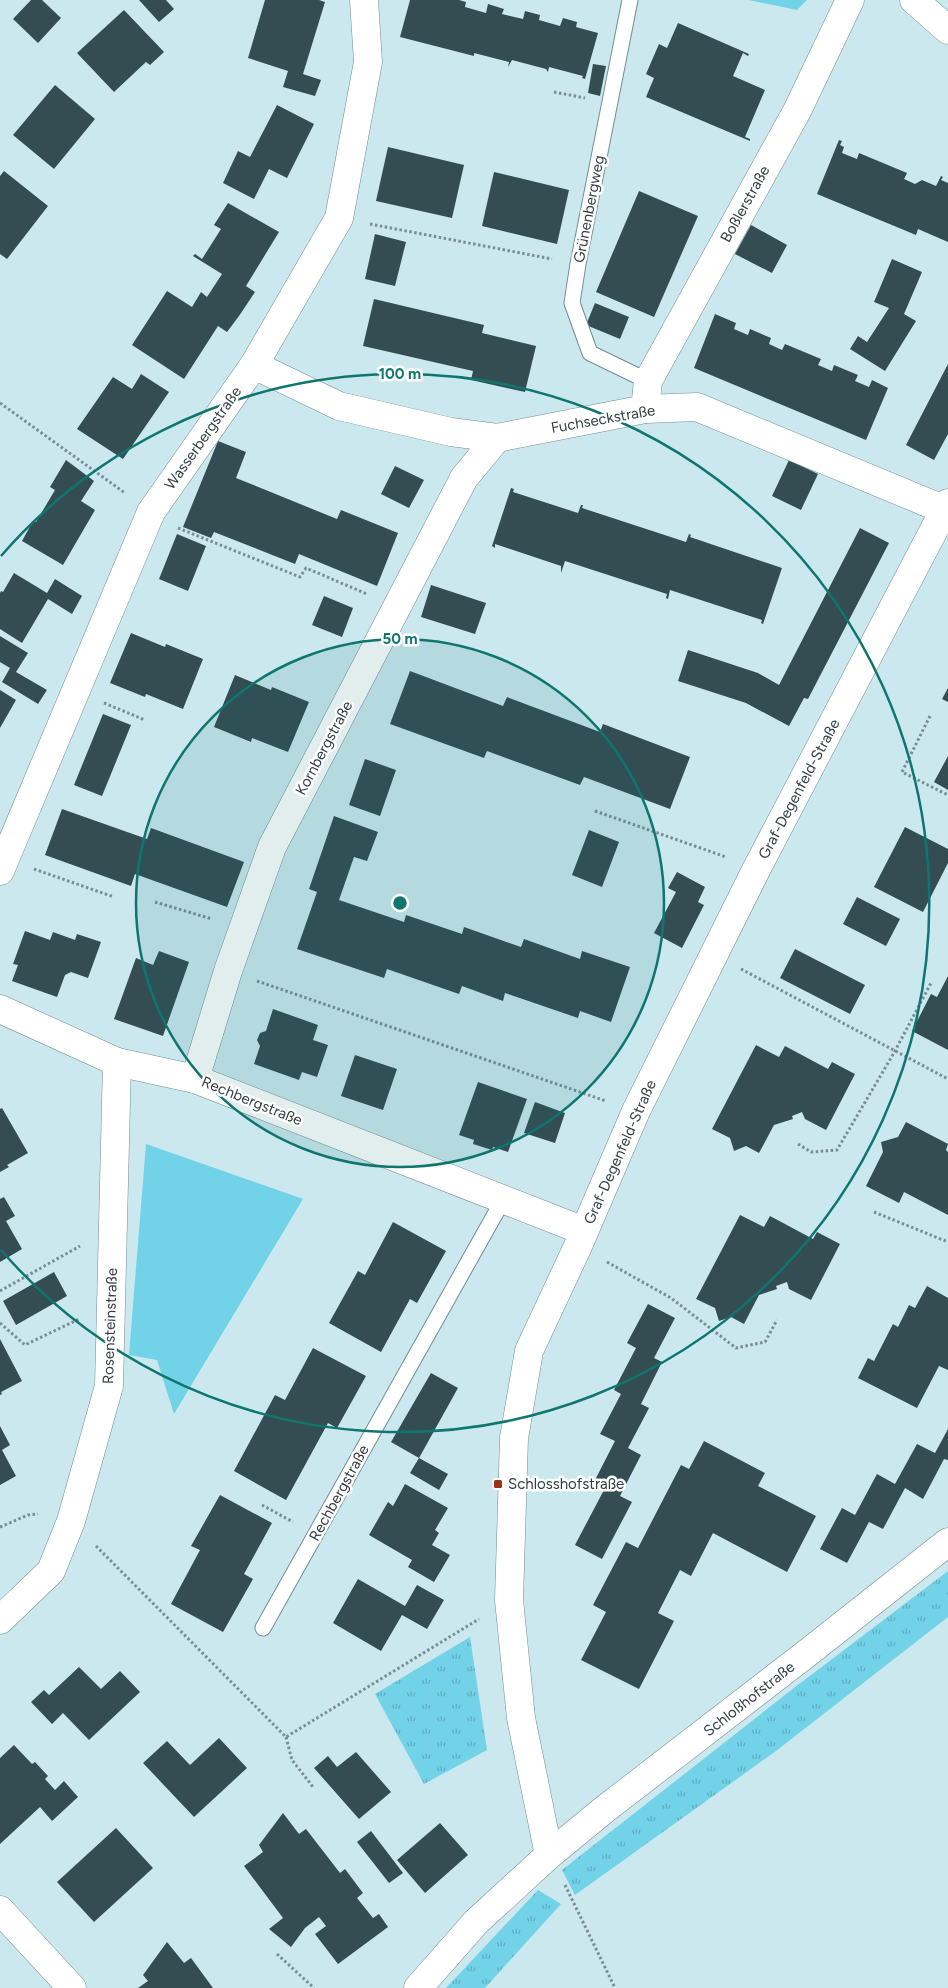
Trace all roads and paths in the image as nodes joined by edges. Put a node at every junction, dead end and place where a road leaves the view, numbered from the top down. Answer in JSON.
{"nodes":[{"id":1,"x":364,"y":0,"type":"edge"},
{"id":2,"x":630,"y":0,"type":"edge"},
{"id":3,"x":850,"y":0,"type":"edge"},
{"id":4,"x":914,"y":0,"type":"edge"},
{"id":5,"x":948,"y":30,"type":"edge"},
{"id":6,"x":554,"y":92,"type":"dead end"},
{"id":7,"x":608,"y":103,"type":"junction"},
{"id":8,"x":340,"y":218,"type":"junction"},
{"id":9,"x":578,"y":264,"type":"junction"},
{"id":10,"x":254,"y":365,"type":"junction"},
{"id":11,"x":648,"y":381,"type":"junction"},
{"id":12,"x":0,"y":403,"type":"edge"},
{"id":13,"x":645,"y":409,"type":"junction"},
{"id":14,"x":497,"y":438,"type":"junction"},
{"id":15,"x":946,"y":506,"type":"edge"},
{"id":16,"x":151,"y":512,"type":"junction"},
{"id":17,"x":397,"y":608,"type":"junction"},
{"id":18,"x":76,"y":692,"type":"junction"},
{"id":19,"x":930,"y":716,"type":"dead end"},
{"id":20,"x":145,"y":720,"type":"dead end"},
{"id":21,"x":948,"y":795,"type":"edge"},
{"id":22,"x":595,"y":811,"type":"dead end"},
{"id":23,"x":3,"y":865,"type":"edge"},
{"id":24,"x":757,"y":868,"type":"junction"},
{"id":25,"x":114,"y":897,"type":"dead end"},
{"id":26,"x":155,"y":902,"type":"dead end"},
{"id":27,"x":243,"y":929,"type":"junction"},
{"id":28,"x":714,"y":955,"type":"junction"},
{"id":29,"x":228,"y":971,"type":"junction"},
{"id":30,"x":931,"y":983,"type":"dead end"},
{"id":31,"x":0,"y":1009,"type":"edge"},
{"id":32,"x":895,"y":1051,"type":"junction"},
{"id":33,"x":117,"y":1062,"type":"junction"},
{"id":34,"x":195,"y":1079,"type":"junction"},
{"id":35,"x":948,"y":1079,"type":"edge"},
{"id":36,"x":636,"y":1111,"type":"junction"},
{"id":37,"x":798,"y":1144,"type":"dead end"},
{"id":38,"x":503,"y":1200,"type":"junction"},
{"id":39,"x":874,"y":1212,"type":"dead end"},
{"id":40,"x":113,"y":1227,"type":"junction"},
{"id":41,"x":581,"y":1239,"type":"junction"},
{"id":42,"x":948,"y":1242,"type":"edge"},
{"id":43,"x":0,"y":1291,"type":"edge"},
{"id":44,"x":111,"y":1304,"type":"junction"},
{"id":45,"x":777,"y":1320,"type":"dead end"},
{"id":46,"x":0,"y":1323,"type":"edge"},
{"id":47,"x":262,"y":1505,"type":"dead end"},
{"id":48,"x":316,"y":1534,"type":"junction"},
{"id":49,"x":948,"y":1542,"type":"edge"},
{"id":50,"x":0,"y":1620,"type":"edge"},
{"id":51,"x":263,"y":1628,"type":"dead end"},
{"id":52,"x":286,"y":1737,"type":"dead end"},
{"id":53,"x":313,"y":1787,"type":"dead end"},
{"id":54,"x":549,"y":1855,"type":"junction"},
{"id":55,"x":0,"y":1910,"type":"edge"},
{"id":56,"x":277,"y":1954,"type":"dead end"},
{"id":57,"x":72,"y":1988,"type":"edge"},
{"id":58,"x":314,"y":1988,"type":"edge"},
{"id":59,"x":418,"y":1988,"type":"edge"},
{"id":60,"x":615,"y":1988,"type":"edge"}],
"edges":[{"from":1,"to":8,"type":"street","name":"Wasserbergstraße"},
{"from":2,"to":7,"type":"lane","name":"Grünenbergweg"},
{"from":3,"to":11,"type":"street","name":"Boßlerstraße"},
{"from":4,"to":5,"type":"street"},
{"from":6,"to":7,"type":"path"},
{"from":7,"to":9,"type":"lane","name":"Grünenbergweg"},
{"from":8,"to":9,"type":"path"},
{"from":8,"to":10,"type":"street","name":"Wasserbergstraße"},
{"from":9,"to":11,"type":"lane","name":"Grünenbergweg"},
{"from":10,"to":14,"type":"street","name":"Fuchseckstraße"},
{"from":10,"to":16,"type":"street","name":"Wasserbergstraße"},
{"from":11,"to":13,"type":"street","name":"Boßlerstraße"},
{"from":12,"to":16,"type":"path"},
{"from":13,"to":14,"type":"street","name":"Fuchseckstraße"},
{"from":13,"to":15,"type":"street","name":"Fuchseckstraße"},
{"from":14,"to":17,"type":"street","name":"Kornbergstraße"},
{"from":15,"to":24,"type":"street","name":"Graf-Degenfeld-Straße"},
{"from":16,"to":17,"type":"path"},
{"from":16,"to":18,"type":"street","name":"Wasserbergstraße"},
{"from":17,"to":27,"type":"street","name":"Kornbergstraße"},
{"from":18,"to":20,"type":"path"},
{"from":18,"to":23,"type":"street","name":"Wasserbergstraße"},
{"from":19,"to":21,"type":"path"},
{"from":22,"to":24,"type":"path"},
{"from":23,"to":25,"type":"path"},
{"from":24,"to":28,"type":"street","name":"Graf-Degenfeld-Straße"},
{"from":26,"to":27,"type":"path"},
{"from":27,"to":29,"type":"street","name":"Kornbergstraße"},
{"from":28,"to":32,"type":"path"},
{"from":28,"to":36,"type":"street","name":"Graf-Degenfeld-Straße"},
{"from":29,"to":34,"type":"street","name":"Kornbergstraße"},
{"from":29,"to":36,"type":"path"},
{"from":30,"to":32,"type":"path"},
{"from":31,"to":33,"type":"street","name":"Rechbergstraße"},
{"from":32,"to":35,"type":"path"},
{"from":32,"to":37,"type":"path"},
{"from":33,"to":34,"type":"street","name":"Rechbergstraße"},
{"from":33,"to":40,"type":"street","name":"Rosensteinstraße"},
{"from":34,"to":38,"type":"street","name":"Rechbergstraße"},
{"from":36,"to":41,"type":"street","name":"Graf-Degenfeld-Straße"},
{"from":38,"to":41,"type":"street","name":"Rechbergstraße"},
{"from":38,"to":48,"type":"lane","name":"Rechbergstraße"},
{"from":39,"to":42,"type":"path"},
{"from":40,"to":43,"type":"path"},
{"from":40,"to":44,"type":"street","name":"Rosensteinstraße"},
{"from":41,"to":45,"type":"path"},
{"from":41,"to":54,"type":"street","name":"Graf-Degenfeld-Straße"},
{"from":44,"to":46,"type":"path"},
{"from":44,"to":50,"type":"street","name":"Rosensteinstraße"},
{"from":47,"to":48,"type":"path"},
{"from":48,"to":51,"type":"lane","name":"Rechbergstraße"},
{"from":49,"to":54,"type":"street","name":"Schloßhofstraße"},
{"from":52,"to":53,"type":"path"},
{"from":54,"to":59,"type":"street","name":"Schloßhofstraße"},
{"from":54,"to":60,"type":"path"},
{"from":55,"to":57,"type":"street"},
{"from":56,"to":58,"type":"path"}]}
